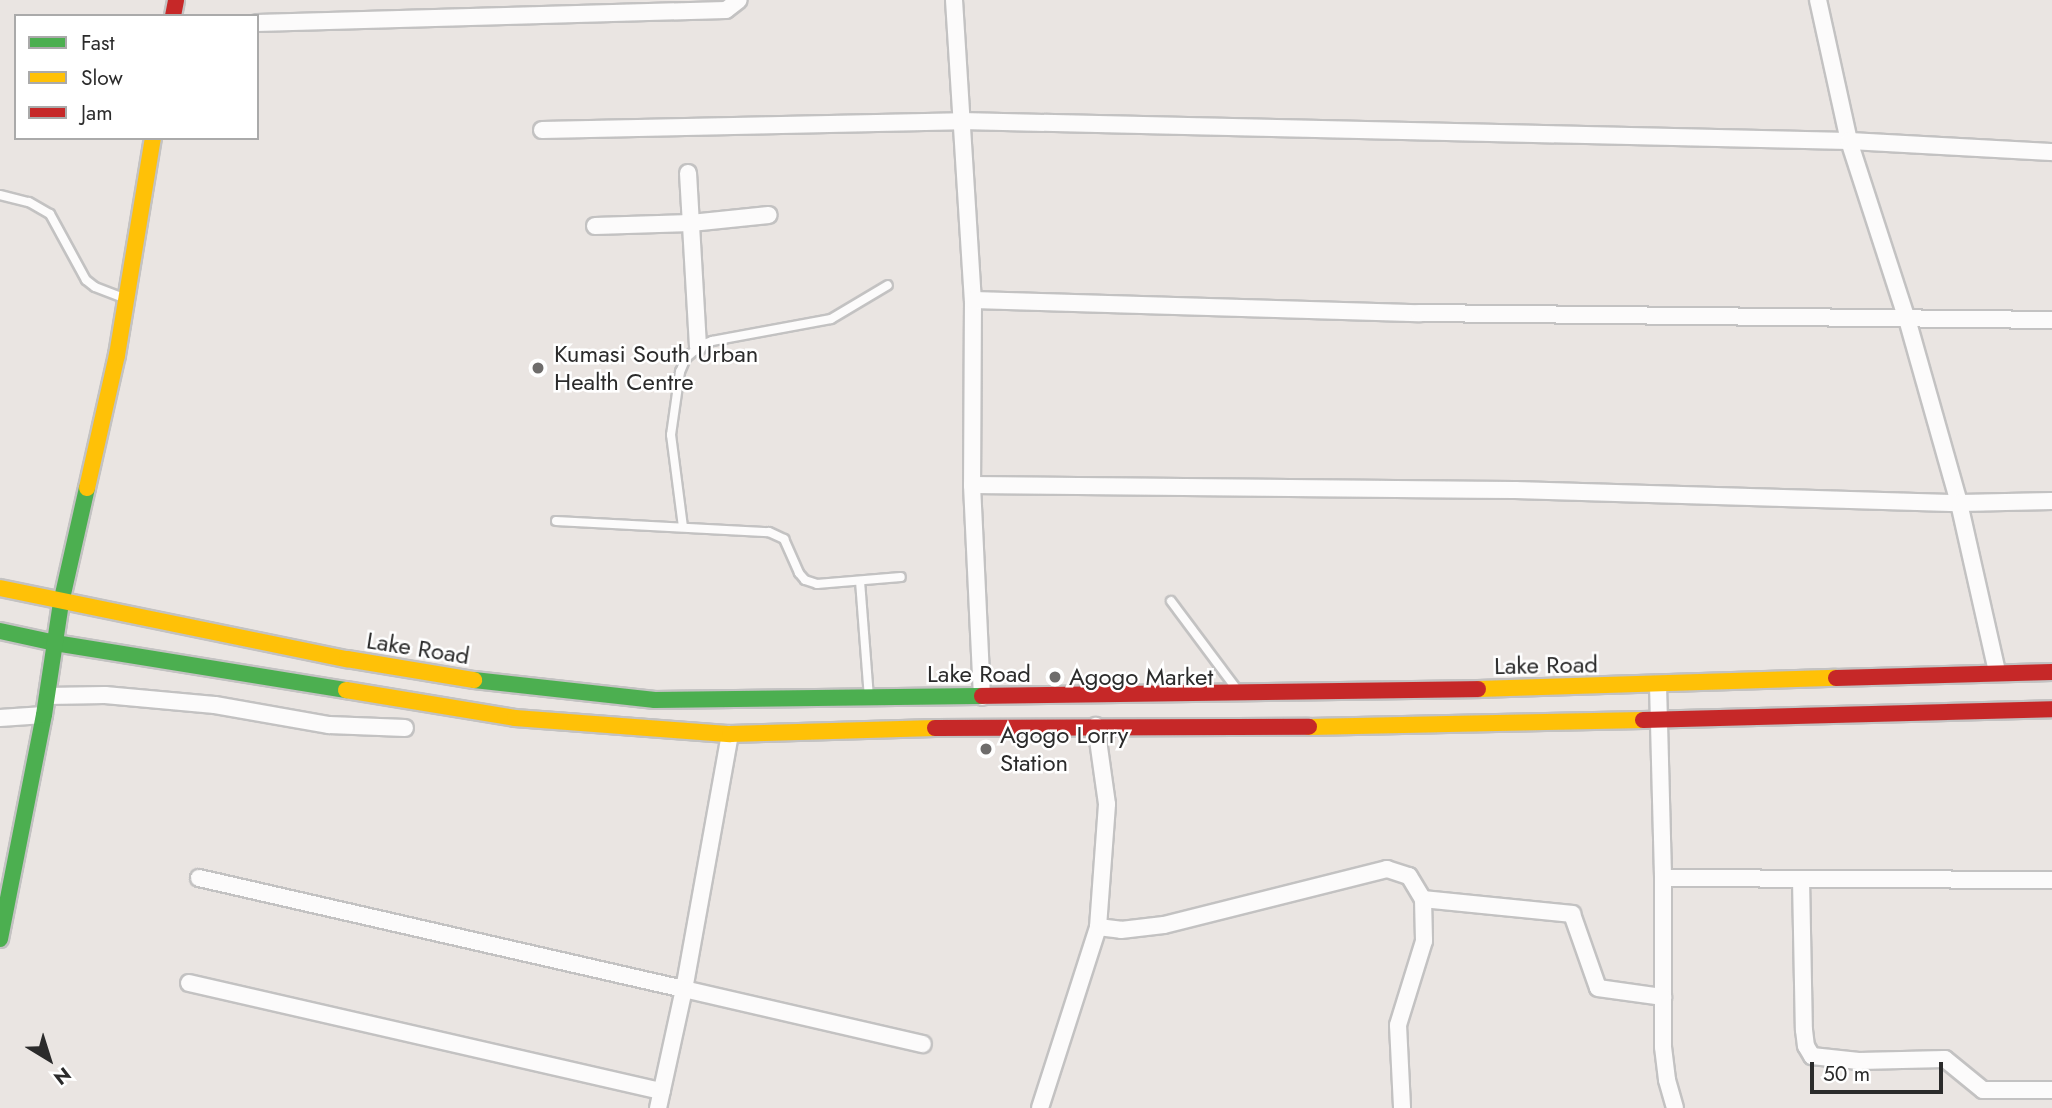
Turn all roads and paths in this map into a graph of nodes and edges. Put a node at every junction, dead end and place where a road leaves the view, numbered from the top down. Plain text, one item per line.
1 (740, 0) edge
2 (954, 0) edge
3 (1818, 0) edge
4 (259, 23) edge
5 (961, 121) junction
6 (542, 130) dead end
7 (153, 140) edge
8 (1849, 141) junction
9 (2052, 152) edge
10 (688, 173) dead end
11 (0, 195) edge
12 (769, 215) dead end
13 (691, 223) junction
14 (595, 226) dead end
15 (888, 285) dead end
16 (126, 299) junction
17 (972, 300) junction
18 (1907, 319) junction
19 (2052, 320) edge
20 (698, 347) junction
21 (972, 485) junction
22 (2052, 501) edge
23 (1959, 503) junction
24 (556, 521) dead end
25 (683, 527) junction
26 (901, 577) dead end
27 (860, 581) junction
28 (0, 588) edge
29 (1171, 601) dead end
30 (61, 603) junction
31 (0, 631) edge
32 (55, 643) junction
33 (1997, 671) junction
34 (2052, 672) edge
35 (1658, 685) junction
36 (1240, 693) junction
37 (47, 696) junction
38 (869, 696) junction
39 (982, 697) junction
40 (2052, 709) edge
41 (44, 715) junction
42 (0, 718) edge
43 (1659, 720) junction
44 (1096, 726) junction
45 (405, 728) dead end
46 (730, 734) junction
47 (199, 878) dead end
48 (1663, 878) junction
49 (1801, 879) junction
50 (2052, 880) edge
51 (1423, 899) junction
52 (1098, 927) junction
53 (0, 939) edge
54 (189, 983) dead end
55 (684, 989) junction
56 (1663, 997) junction
57 (923, 1044) dead end
58 (2052, 1090) edge
59 (662, 1091) junction
60 (658, 1108) edge
61 (1040, 1108) edge
62 (1402, 1108) edge
63 (1675, 1108) edge

1 - 4 street
2 - 5 street
3 - 8 street
5 - 6 street
5 - 8 street
5 - 17 street
7 - 16 main road
8 - 9 street
8 - 18 street
10 - 13 street
11 - 16 lane
12 - 13 street
13 - 14 street
13 - 20 street
15 - 20 lane
16 - 30 main road
17 - 18 street
17 - 21 street
18 - 19 street
18 - 23 street
20 - 25 lane
21 - 23 street
21 - 39 street
22 - 23 street
23 - 33 street
24 - 25 lane
25 - 27 lane
26 - 27 lane
27 - 38 lane
28 - 30 main road, Lake Road
29 - 36 lane
30 - 32 main road
30 - 38 main road, Lake Road
31 - 32 main road
32 - 37 main road
32 - 46 main road
33 - 34 main road, Lake Road
33 - 35 main road, Lake Road
35 - 36 main road, Lake Road
35 - 43 street
36 - 39 main road, Lake Road
37 - 41 main road
37 - 45 street
38 - 39 main road, Lake Road
40 - 43 main road
41 - 42 street
41 - 53 main road
43 - 44 main road
43 - 48 street
44 - 46 main road
44 - 52 street
46 - 55 street
47 - 55 street
48 - 49 street
48 - 56 street
49 - 50 street
49 - 58 street
51 - 52 street
51 - 56 street
51 - 62 street
52 - 61 street
54 - 59 street
55 - 57 street
55 - 59 street
56 - 63 street
59 - 60 street

